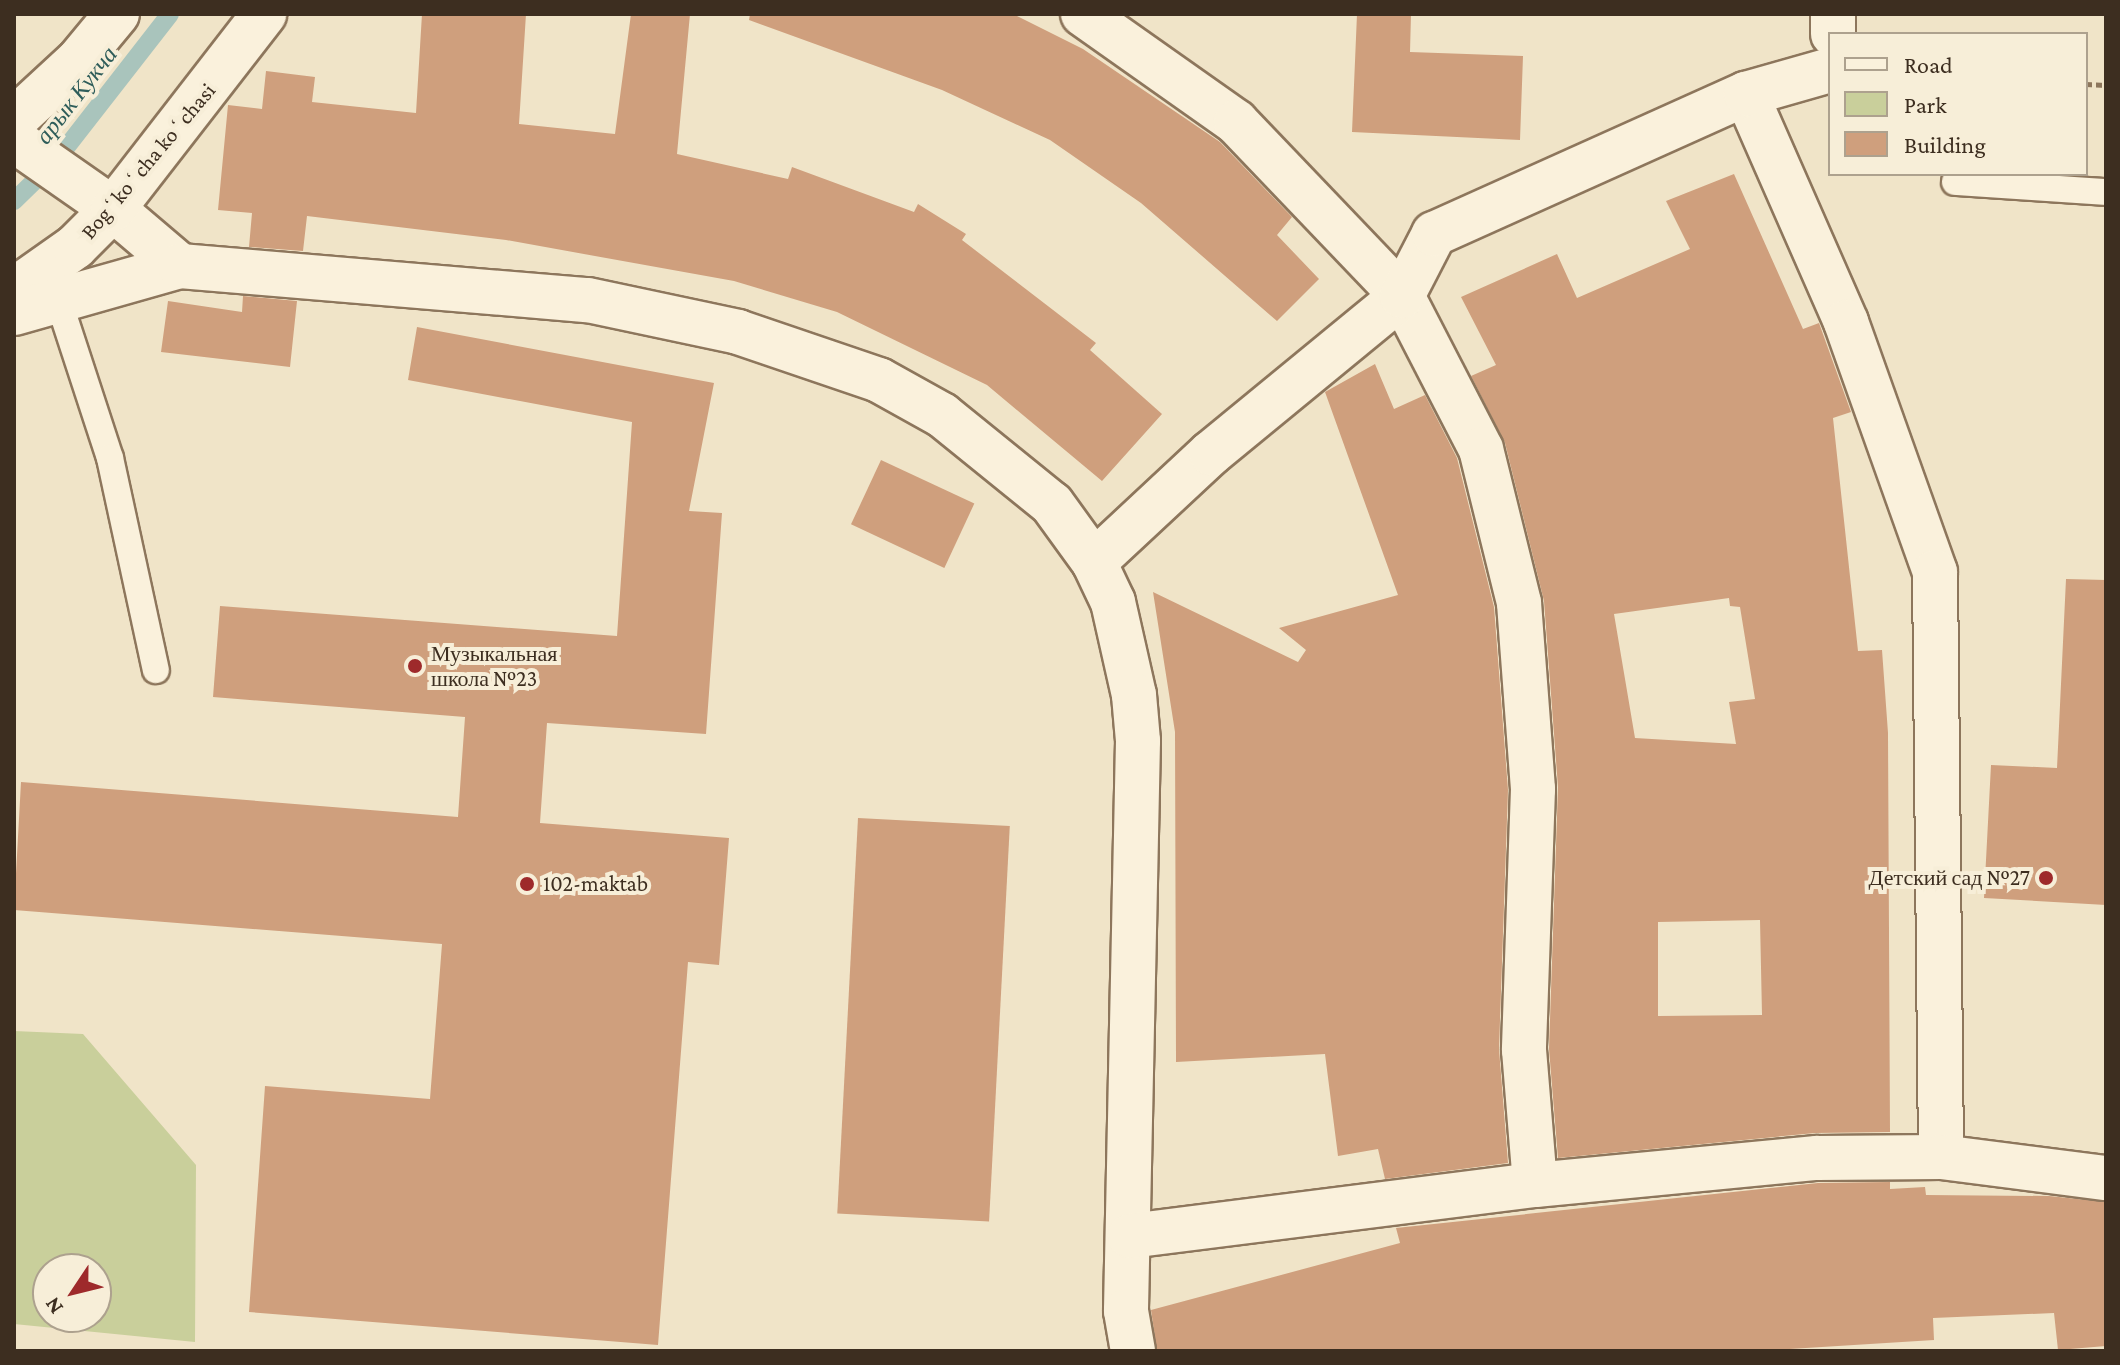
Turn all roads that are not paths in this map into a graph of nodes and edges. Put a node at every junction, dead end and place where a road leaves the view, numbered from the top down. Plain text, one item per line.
1 (117, 14) edge
2 (264, 14) edge
3 (1083, 14) edge
4 (1828, 71) edge
5 (1746, 94) junction
6 (15, 135) edge
7 (1955, 182) dead end
8 (2106, 192) edge
9 (101, 201) junction
10 (180, 266) junction
11 (14, 290) edge
12 (1402, 296) junction
13 (59, 302) junction
14 (14, 313) edge
15 (1094, 562) junction
16 (156, 670) dead end
17 (1941, 1157) junction
18 (2106, 1178) edge
19 (1535, 1185) junction
20 (1130, 1236) junction
21 (1133, 1351) edge

1 - 6 street
2 - 9 street, Bogʻkoʻcha koʻchasi
3 - 12 street
4 - 5 street
5 - 12 street
5 - 17 street
6 - 9 street
7 - 8 lane
9 - 10 street
9 - 11 street, Bogʻkoʻcha koʻchasi
10 - 13 street
10 - 15 street
12 - 15 street
12 - 19 street
13 - 14 street
13 - 16 lane
15 - 20 street
17 - 18 street
17 - 19 street
19 - 20 street
20 - 21 street

